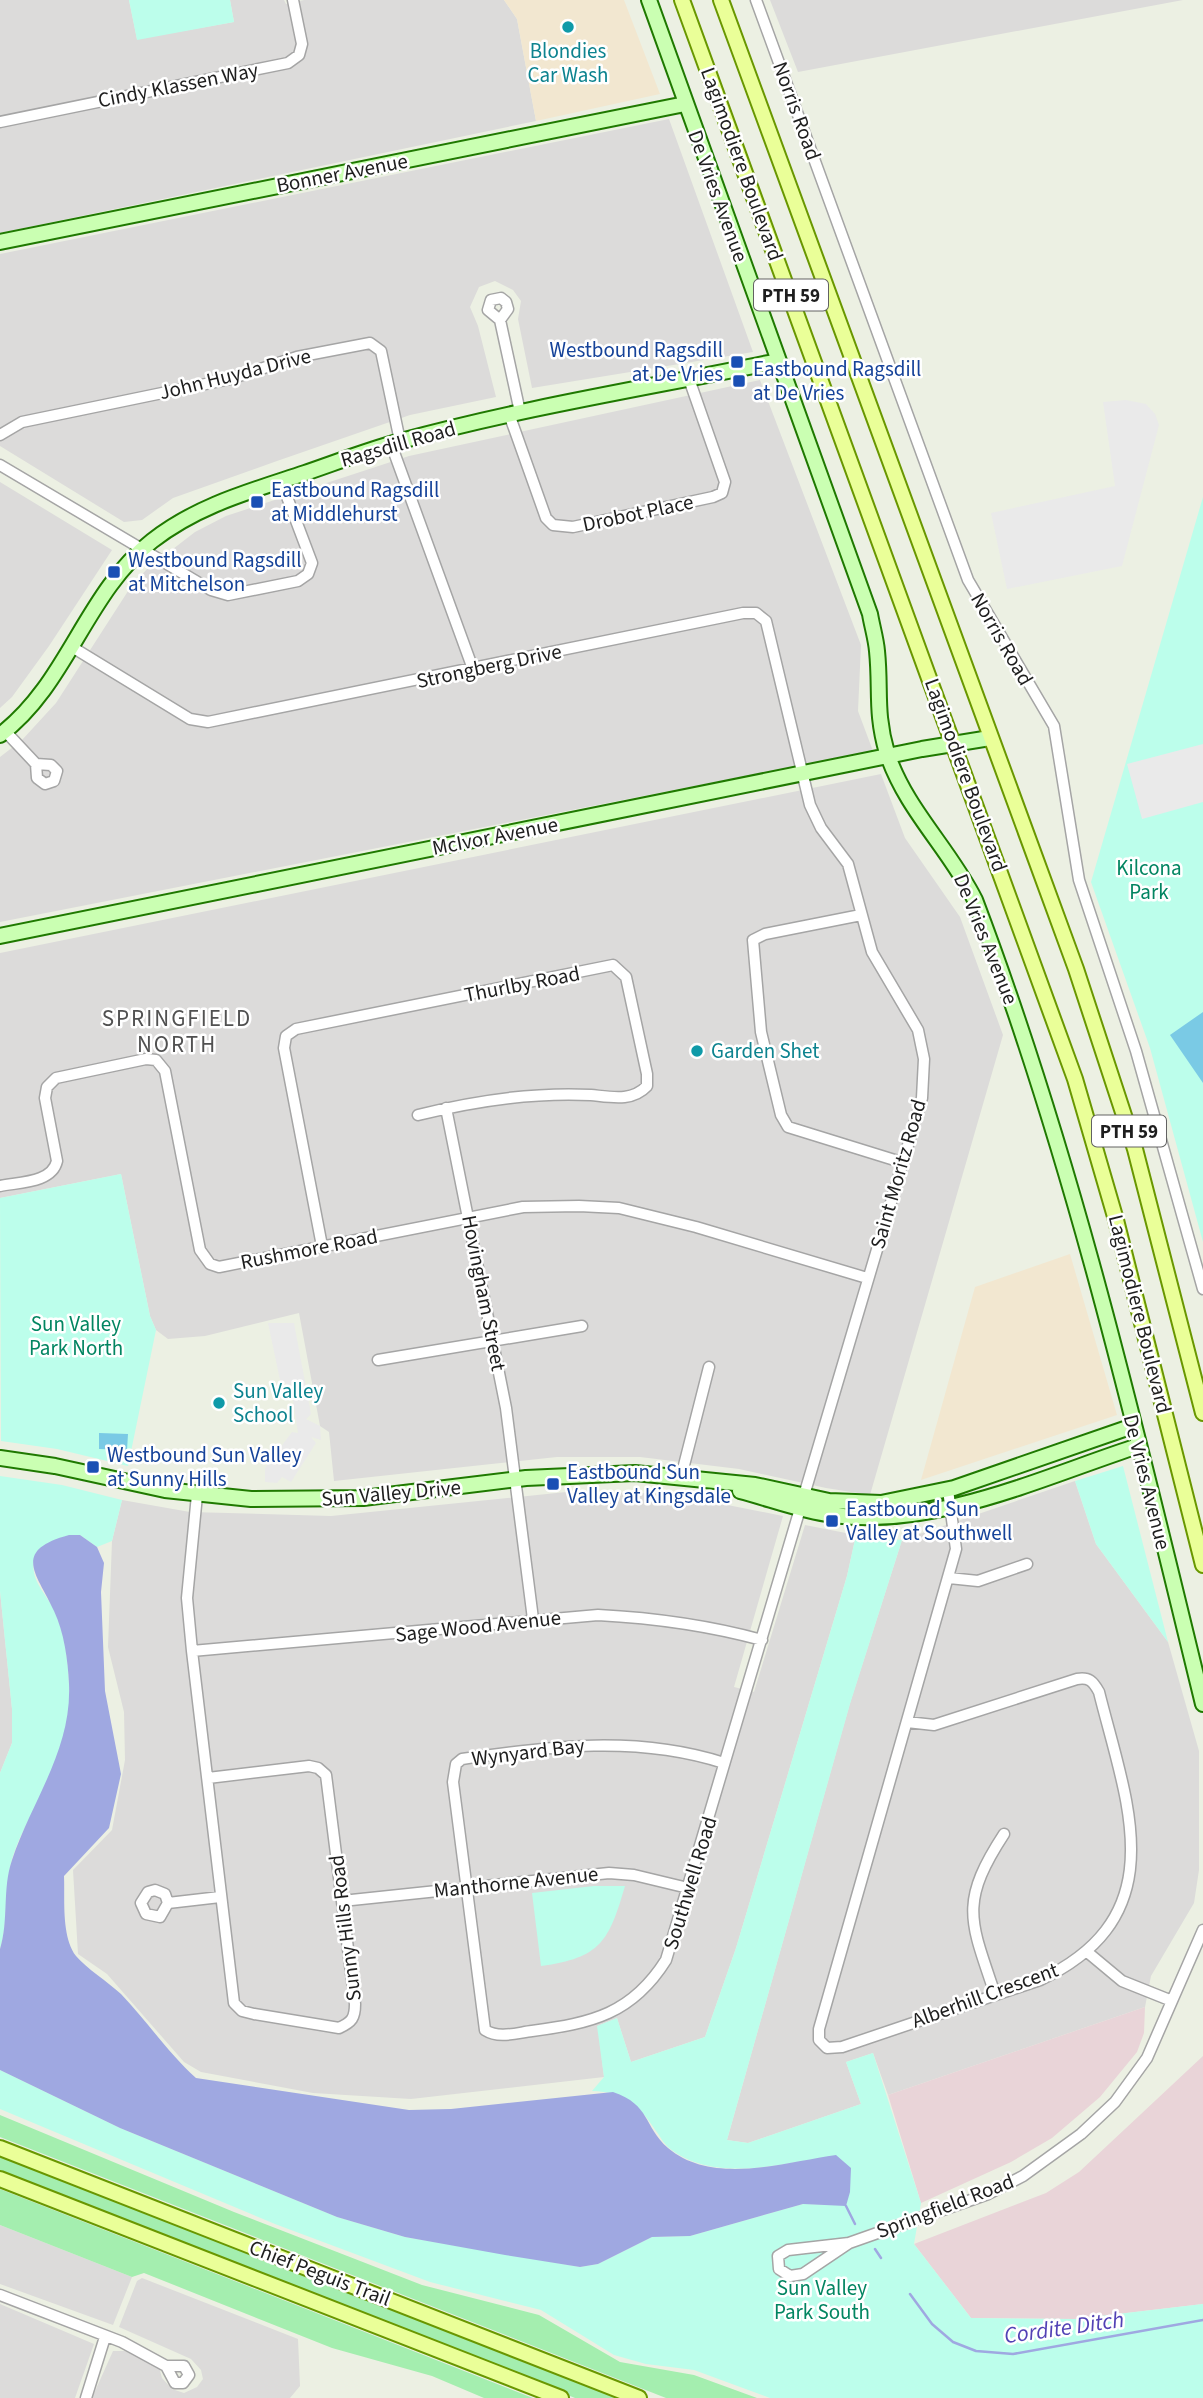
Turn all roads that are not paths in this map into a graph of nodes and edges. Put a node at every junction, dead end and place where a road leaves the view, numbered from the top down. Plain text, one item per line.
1 (293, 0) edge
2 (649, 0) edge
3 (682, 0) edge
4 (721, 0) edge
5 (756, 0) edge
6 (685, 104) junction
7 (0, 122) edge
8 (0, 242) edge
9 (500, 320) dead end
10 (778, 361) junction
11 (689, 379) junction
12 (515, 413) junction
13 (0, 435) edge
14 (395, 442) junction
15 (0, 465) edge
16 (281, 481) junction
17 (142, 549) junction
18 (72, 648) junction
19 (473, 669) junction
20 (2, 733) edge
21 (990, 738) junction
22 (954, 742) junction
23 (888, 755) junction
24 (36, 764) dead end
25 (803, 774) junction
26 (861, 915) junction
27 (0, 936) edge
28 (446, 1108) junction
29 (418, 1115) dead end
30 (901, 1162) junction
31 (0, 1186) edge
32 (469, 1217) junction
33 (322, 1246) junction
34 (867, 1278) junction
35 (1203, 1289) edge
36 (582, 1326) dead end
37 (493, 1341) junction
38 (378, 1360) dead end
39 (709, 1367) dead end
40 (1203, 1413) edge
41 (1133, 1426) junction
42 (1138, 1446) junction
43 (0, 1458) edge
44 (681, 1476) junction
45 (515, 1480) junction
46 (948, 1490) junction
47 (197, 1495) junction
48 (800, 1502) junction
49 (952, 1507) junction
50 (1027, 1564) dead end
51 (1203, 1565) edge
52 (949, 1578) junction
53 (533, 1619) junction
54 (762, 1640) junction
55 (191, 1651) junction
56 (1203, 1704) edge
57 (907, 1721) junction
58 (724, 1763) junction
59 (208, 1778) junction
60 (1004, 1834) dead end
61 (466, 1887) junction
62 (688, 1888) junction
63 (220, 1897) junction
64 (342, 1901) junction
65 (168, 1903) dead end
66 (1203, 1930) edge
67 (1086, 1951) junction
68 (995, 1994) junction
69 (1172, 2001) junction
70 (0, 2148) edge
71 (0, 2179) edge
72 (849, 2243) junction
73 (0, 2295) edge
74 (106, 2337) junction
75 (166, 2366) dead end
76 (86, 2398) edge
77 (561, 2398) edge
78 (639, 2398) edge

1 - 7 street, Cindy Klassen Way
2 - 6 street, De Vries Avenue
3 - 22 main road, Lagimodiere Boulevard / PTH 59
4 - 21 main road, Lagimodiere Boulevard / PTH 59
5 - 35 street, Norris Road
6 - 8 street, Bonner Avenue
6 - 10 street, De Vries Avenue
9 - 12 street
10 - 11 street, Ragsdill Road
10 - 23 street, De Vries Avenue
11 - 12 street, Ragsdill Road
11 - 12 street, Drobot Place
12 - 14 street, Ragsdill Road
13 - 14 street, John Huyda Drive
14 - 16 street, Ragsdill Road
14 - 19 street, John Huyda Drive
15 - 17 street
16 - 17 street, Ragsdill Road
16 - 17 street
17 - 18 street, Ragsdill Road
18 - 19 street, Strongberg Drive
18 - 20 street, Ragsdill Road
19 - 25 street, Strongberg Drive
20 - 24 street
21 - 22 street, McIvor Avenue
21 - 40 main road, Lagimodiere Boulevard / PTH 59
22 - 23 street, McIvor Avenue
22 - 51 main road, Lagimodiere Boulevard / PTH 59
23 - 25 street, McIvor Avenue
23 - 41 street, De Vries Avenue
25 - 26 street, Saint Moritz Road
25 - 27 street, McIvor Avenue
26 - 30 street, Saint Moritz Road
26 - 30 street
28 - 29 street, Thurlby Road
28 - 32 street, Hovingham Street
28 - 33 street, Thurlby Road
30 - 34 street, Saint Moritz Road
31 - 33 street, Rushmore Road
32 - 33 street, Rushmore Road
32 - 34 street, Rushmore Road
32 - 37 street, Hovingham Street
34 - 48 street, Saint Moritz Road
36 - 37 street
37 - 38 street
37 - 45 street, Hovingham Street
39 - 44 street
41 - 42 street, De Vries Avenue
41 - 46 street, Sun Valley Drive
42 - 49 street, Sun Valley Drive
42 - 56 street, De Vries Avenue
43 - 47 street, Sun Valley Drive
44 - 45 street, Sun Valley Drive
44 - 48 street, Sun Valley Drive
45 - 47 street, Sun Valley Drive
45 - 53 street, Hovingham Street
46 - 48 street, Sun Valley Drive
46 - 49 street, Alberhill Crescent
47 - 55 street, Sunny Hills Road
48 - 49 street, Sun Valley Drive
48 - 54 street, Southwell Road
49 - 52 street, Alberhill Crescent
50 - 52 street
52 - 57 street, Alberhill Crescent
53 - 54 street, Sage Wood Avenue
53 - 55 street, Sage Wood Avenue
54 - 58 street, Southwell Road
55 - 59 street, Sunny Hills Road
57 - 67 street, Alberhill Crescent
57 - 68 street, Alberhill Crescent
58 - 61 street, Wynyard Bay
58 - 62 street, Southwell Road
59 - 63 street, Sunny Hills Road
59 - 64 street, Sunny Hills Road
60 - 68 street
61 - 62 street, Manthorne Avenue
61 - 62 street, Southwell Road
61 - 64 street, Manthorne Avenue
63 - 64 street, Sunny Hills Road
63 - 65 street
66 - 69 street, Springfield Road
67 - 68 street, Alberhill Crescent
67 - 69 street
69 - 72 street, Springfield Road
70 - 78 main road, Chief Peguis Trail
71 - 77 main road, Chief Peguis Trail
72 - 72 street, Springfield Road
73 - 74 street
74 - 75 street
74 - 76 street

